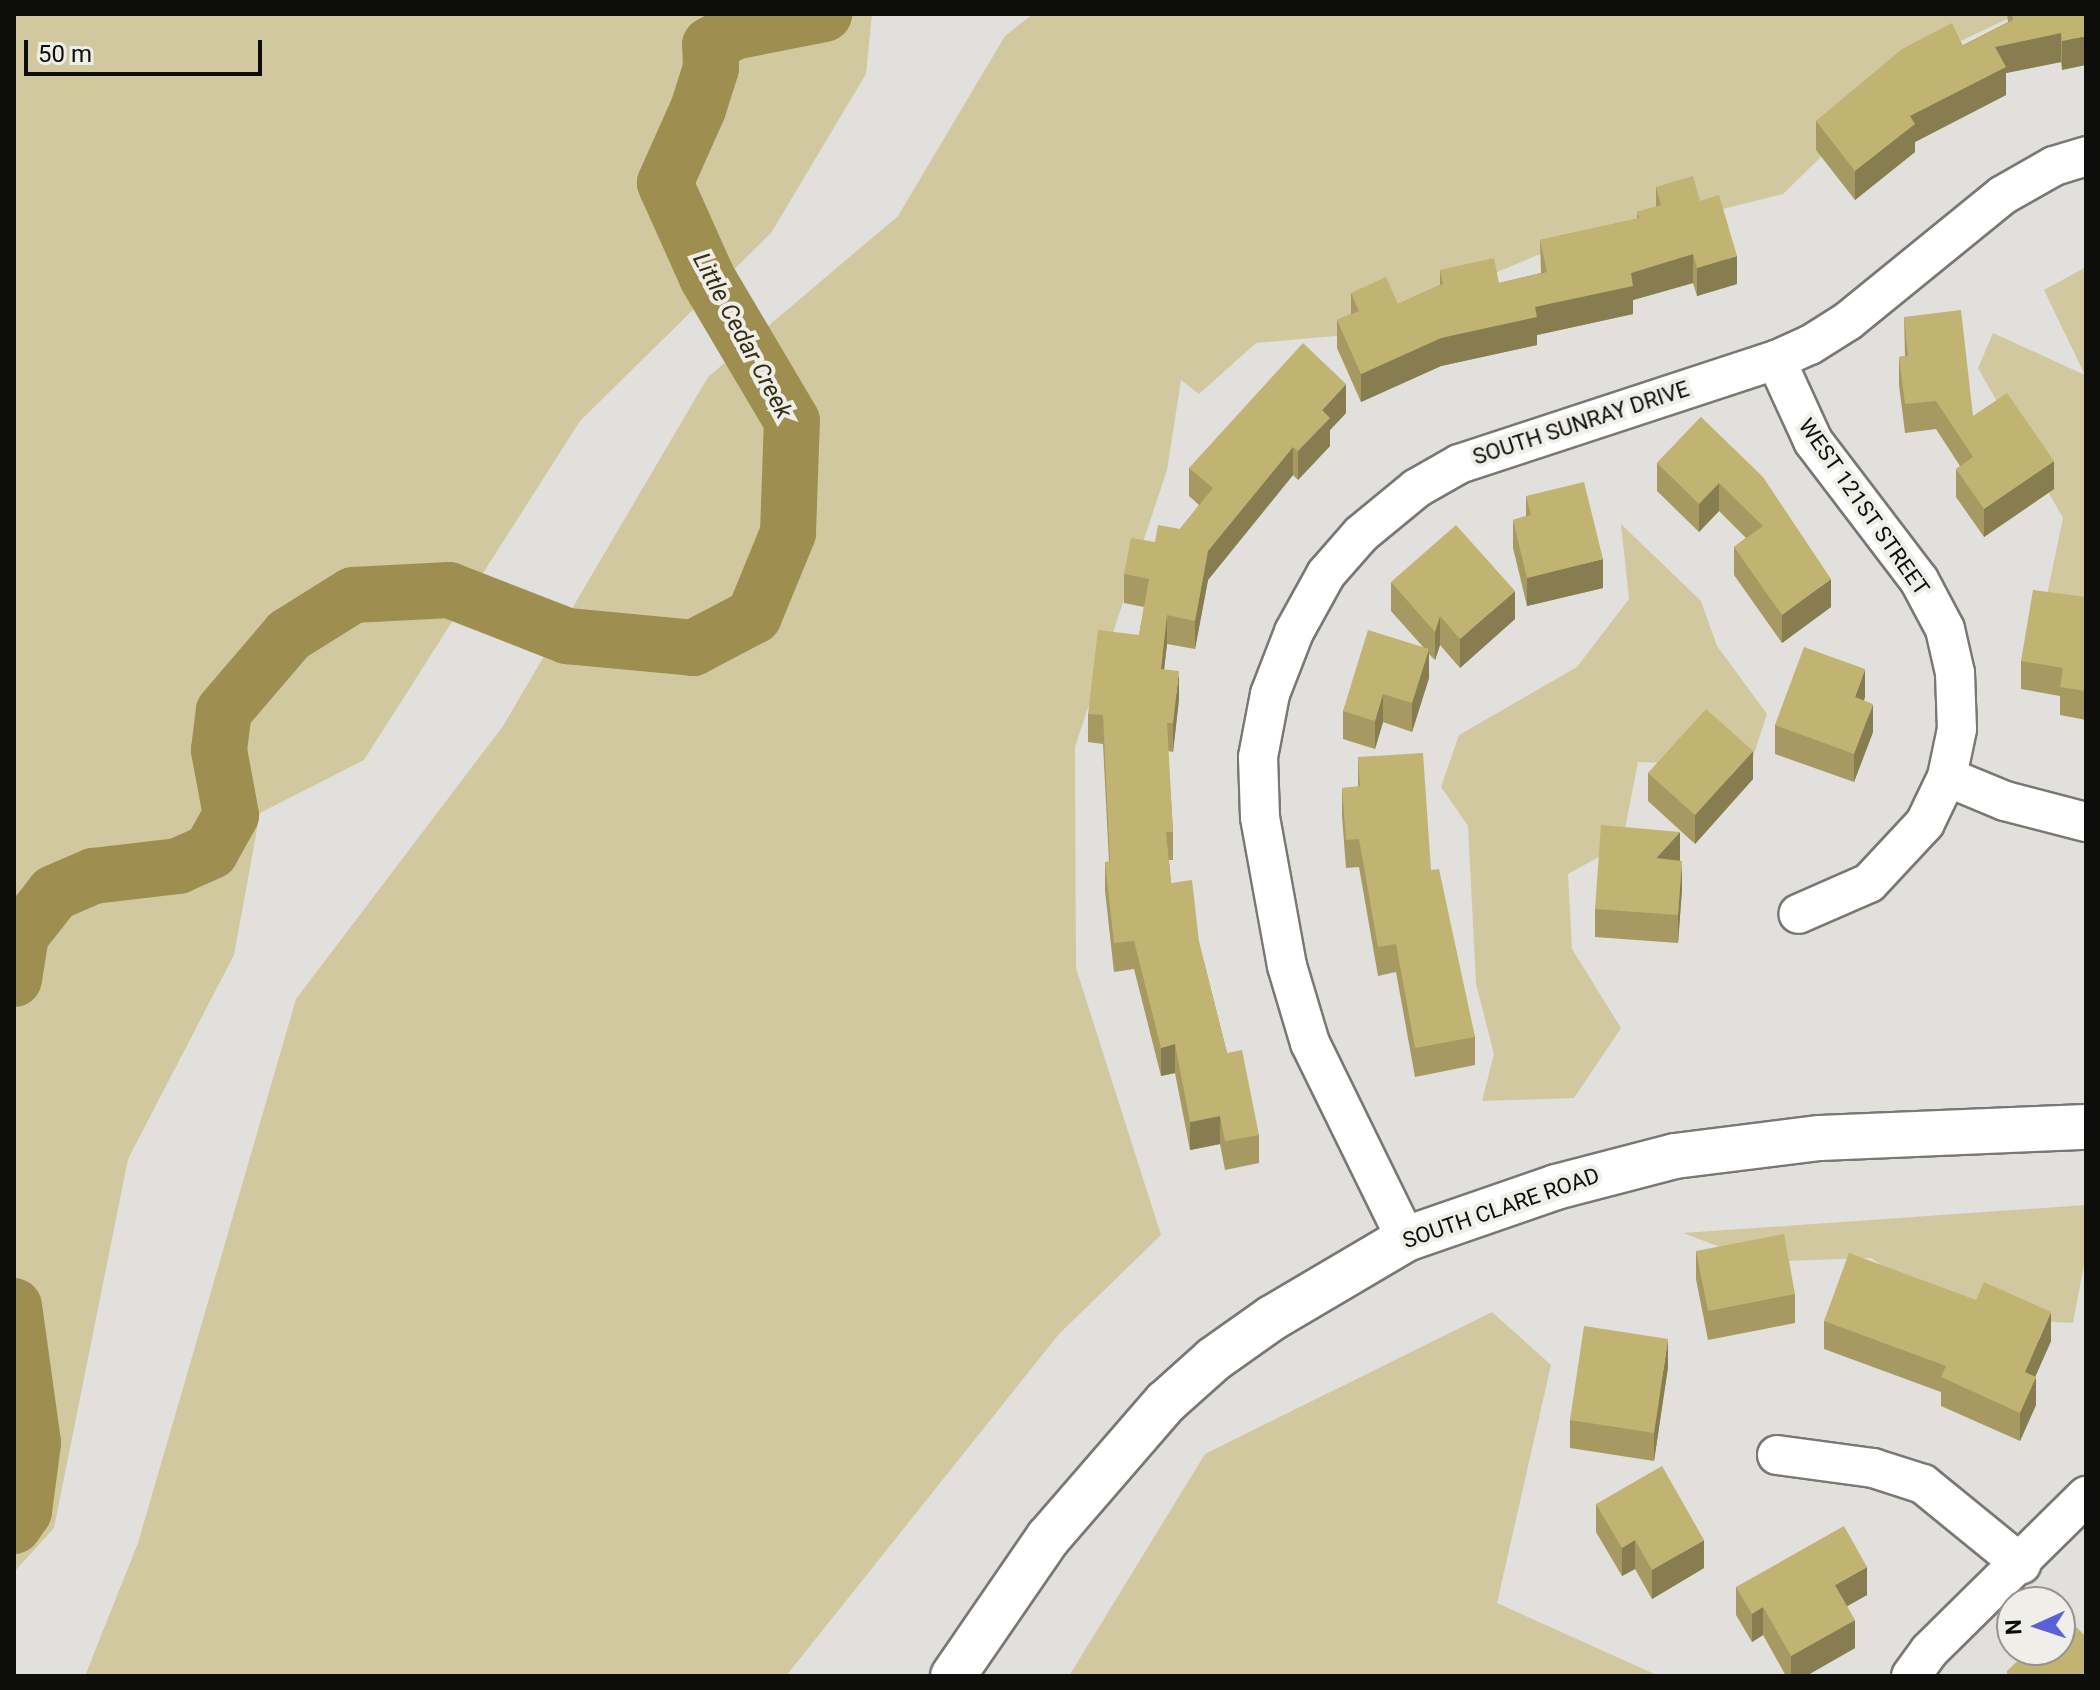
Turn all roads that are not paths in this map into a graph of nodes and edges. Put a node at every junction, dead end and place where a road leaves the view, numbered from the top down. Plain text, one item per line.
1 (2086, 156) edge
2 (1776, 360) junction
3 (1947, 777) junction
4 (2086, 822) edge
5 (1798, 914) dead end
6 (2086, 1127) edge
7 (1406, 1239) junction
8 (1777, 1455) dead end
9 (2086, 1496) edge
10 (2021, 1564) junction
11 (953, 1676) edge
12 (1911, 1676) edge

1 - 2 street, SOUTH SUNRAY DRIVE
2 - 3 street, WEST 121ST STREET
2 - 7 street, SOUTH SUNRAY DRIVE
3 - 4 street
3 - 5 street, WEST 121ST STREET
6 - 7 street, SOUTH CLARE ROAD
7 - 11 street, SOUTH CLARE ROAD
8 - 10 street
9 - 10 street
10 - 12 street

